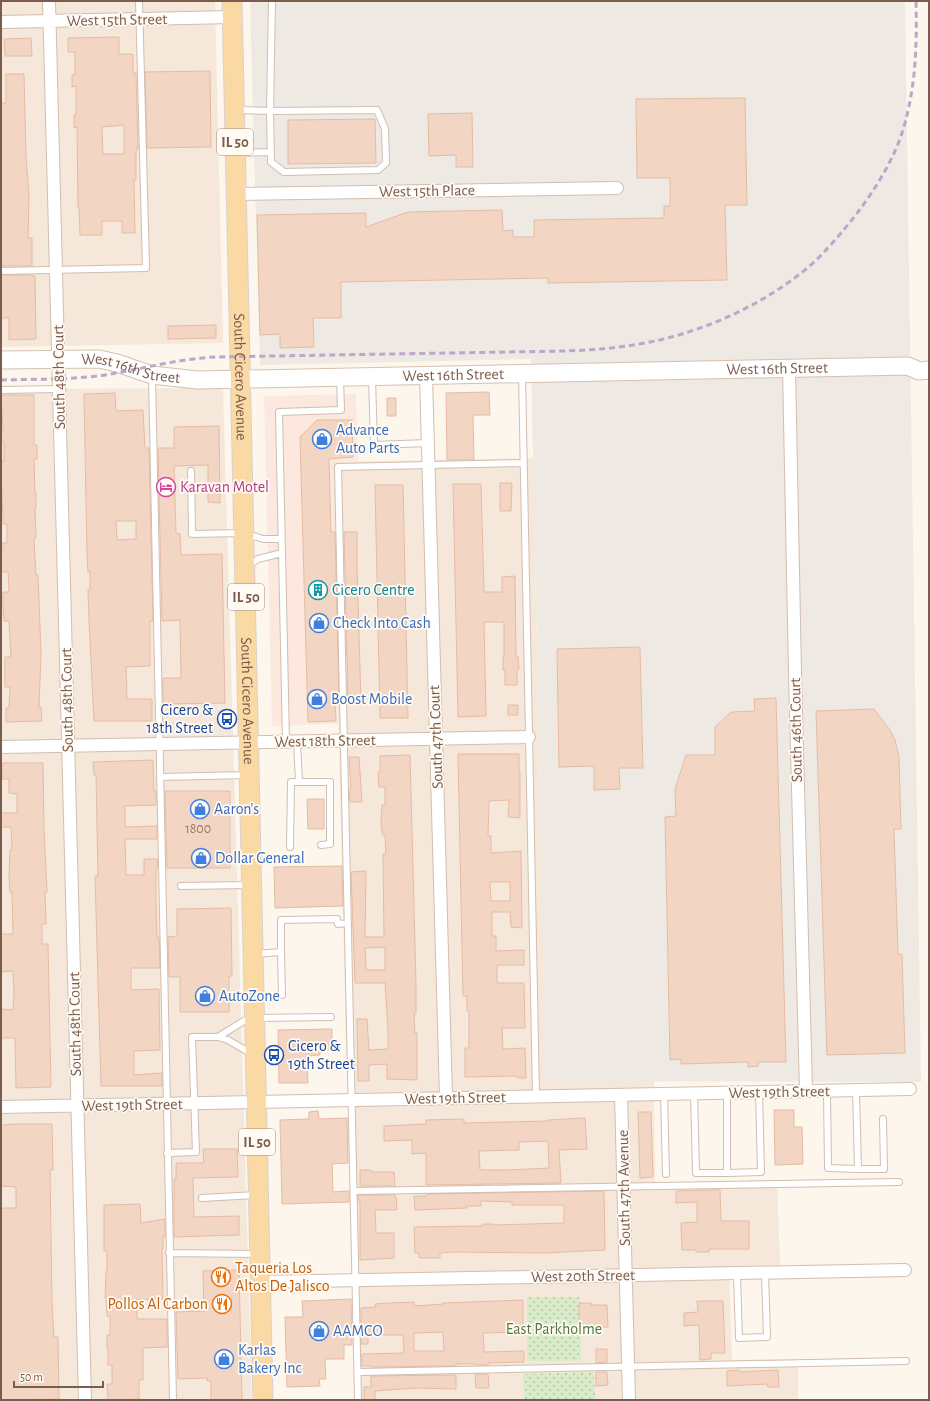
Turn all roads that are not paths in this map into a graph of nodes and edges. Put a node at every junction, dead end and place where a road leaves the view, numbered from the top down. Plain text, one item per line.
1 (49, 1) edge
2 (139, 1) edge
3 (272, 1) edge
4 (232, 9) edge
5 (139, 19) junction
6 (50, 21) junction
7 (1, 22) edge
8 (234, 110) junction
9 (270, 111) junction
10 (236, 152) junction
11 (271, 152) junction
12 (617, 188) dead end
13 (236, 194) junction
14 (56, 270) junction
15 (1, 271) edge
16 (58, 359) junction
17 (1, 360) edge
18 (929, 360) edge
19 (908, 366) junction
20 (789, 368) junction
21 (929, 370) edge
22 (522, 374) junction
23 (152, 375) junction
24 (426, 376) junction
25 (372, 377) junction
26 (340, 378) junction
27 (241, 379) junction
28 (59, 389) junction
29 (1, 390) edge
30 (428, 443) junction
31 (523, 463) junction
32 (429, 465) junction
33 (191, 471) dead end
34 (244, 533) junction
35 (281, 539) junction
36 (282, 553) junction
37 (245, 568) junction
38 (528, 737) junction
39 (436, 739) junction
40 (344, 740) junction
41 (292, 741) junction
42 (249, 742) junction
43 (160, 744) junction
44 (68, 746) junction
45 (1, 747) edge
46 (250, 775) junction
47 (160, 777) junction
48 (299, 782) junction
49 (321, 845) dead end
50 (290, 847) dead end
51 (252, 885) junction
52 (181, 886) dead end
53 (348, 923) junction
54 (281, 952) junction
55 (253, 954) junction
56 (282, 995) dead end
57 (255, 1016) junction
58 (331, 1017) dead end
59 (218, 1037) junction
60 (256, 1056) junction
61 (910, 1089) dead end
62 (856, 1090) junction
63 (806, 1091) junction
64 (827, 1091) junction
65 (759, 1092) junction
66 (694, 1093) junction
67 (727, 1093) junction
68 (664, 1094) junction
69 (622, 1095) junction
70 (536, 1096) junction
71 (446, 1098) junction
72 (352, 1100) junction
73 (256, 1102) junction
74 (166, 1104) junction
75 (194, 1104) junction
76 (77, 1106) junction
77 (1, 1107) edge
78 (883, 1118) dead end
79 (167, 1153) junction
80 (858, 1169) junction
81 (727, 1173) junction
82 (666, 1174) dead end
83 (898, 1182) dead end
84 (624, 1187) junction
85 (354, 1191) junction
86 (259, 1195) junction
87 (202, 1198) dead end
88 (169, 1253) junction
89 (260, 1254) junction
90 (905, 1270) dead end
91 (765, 1273) junction
92 (737, 1274) junction
93 (626, 1276) junction
94 (356, 1280) junction
95 (260, 1282) junction
96 (906, 1361) dead end
97 (628, 1366) junction
98 (358, 1372) junction
99 (85, 1400) edge
100 (172, 1400) edge
101 (263, 1400) edge
102 (358, 1400) edge
103 (629, 1400) edge

1 - 6 street, South 48th Court
2 - 5 lane
3 - 9 lane
4 - 5 street, West 15th Street
4 - 8 main road, South Cicero Avenue / IL 50
5 - 6 street, West 15th Street
5 - 14 lane
6 - 7 street, West 15th Street
6 - 14 street, South 48th Court
8 - 9 lane
8 - 10 main road, South Cicero Avenue / IL 50
9 - 11 lane
9 - 11 lane
10 - 11 lane
10 - 13 main road, South Cicero Avenue / IL 50
12 - 13 street, West 15th Place
13 - 27 main road, South Cicero Avenue / IL 50
14 - 15 lane
14 - 16 street, South 48th Court
16 - 17 street, West 16th Street
16 - 23 street, West 16th Street
16 - 28 street, South 48th Court
18 - 19 street, West 16th Street
19 - 20 street, West 16th Street
19 - 21 street, West 16th Street
20 - 22 street, West 16th Street
20 - 63 street, South 46th Court
22 - 24 street, West 16th Street
22 - 31 lane
23 - 27 street, West 16th Street
23 - 43 lane
24 - 25 street, West 16th Street
24 - 30 street, South 47th Court
25 - 26 street, West 16th Street
25 - 30 lane
26 - 27 street, West 16th Street
26 - 35 lane
27 - 34 main road, South Cicero Avenue / IL 50
28 - 29 lane
28 - 44 street, South 48th Court
30 - 32 street, South 47th Court
31 - 32 lane
31 - 38 lane
32 - 39 street, South 47th Court
32 - 40 lane
33 - 34 lane
34 - 35 lane
34 - 37 main road, South Cicero Avenue / IL 50
35 - 36 lane
36 - 37 lane
36 - 41 lane
37 - 42 main road, South Cicero Avenue / IL 50
38 - 39 street, West 18th Street
38 - 70 lane
39 - 40 street, West 18th Street
39 - 71 street, South 47th Court
40 - 41 street, West 18th Street
40 - 53 lane
41 - 42 street, West 18th Street
41 - 48 lane
42 - 43 street, West 18th Street
42 - 46 main road, South Cicero Avenue / IL 50
43 - 44 street, West 18th Street
43 - 47 lane
44 - 45 street, West 18th Street
44 - 76 street, South 48th Court
46 - 47 lane
46 - 51 main road, South Cicero Avenue / IL 50
47 - 74 lane
48 - 49 lane
48 - 50 lane
51 - 52 lane
51 - 55 main road, South Cicero Avenue / IL 50
53 - 54 lane
53 - 72 lane
54 - 55 lane
54 - 56 lane
55 - 57 main road, South Cicero Avenue / IL 50
57 - 58 lane
57 - 59 lane
57 - 60 main road, South Cicero Avenue / IL 50
59 - 60 lane
59 - 75 lane
60 - 73 main road, South Cicero Avenue / IL 50
61 - 62 street, West 19th Street
62 - 64 street, West 19th Street
62 - 80 lane
63 - 64 street, West 19th Street
63 - 65 street, West 19th Street
64 - 80 lane
65 - 67 street, West 19th Street
65 - 81 lane
66 - 67 street, West 19th Street
66 - 68 street, West 19th Street
66 - 81 lane
67 - 81 lane
68 - 69 street, West 19th Street
68 - 82 lane
69 - 70 street, West 19th Street
69 - 84 street, South 47th Avenue
70 - 71 street, West 19th Street
71 - 72 street, West 19th Street
72 - 73 street, West 19th Street
72 - 85 lane
73 - 75 street, West 19th Street
73 - 86 main road, South Cicero Avenue / IL 50
74 - 75 street, West 19th Street
74 - 76 street, West 19th Street
74 - 79 lane
75 - 79 lane
76 - 77 street, West 19th Street
76 - 99 street, South 48th Court
78 - 80 lane
79 - 88 lane
83 - 84 lane
84 - 85 lane
84 - 93 street, South 47th Avenue
85 - 94 lane
86 - 87 lane
86 - 89 main road, South Cicero Avenue / IL 50
88 - 89 lane
88 - 100 lane
89 - 95 main road, South Cicero Avenue / IL 50
90 - 91 street, West 20th Street
91 - 92 street, West 20th Street
91 - 92 lane
92 - 93 street, West 20th Street
93 - 94 street, West 20th Street
93 - 97 street, South 47th Avenue
94 - 95 street, West 20th Street
94 - 98 lane
95 - 101 main road, South Cicero Avenue / IL 50
96 - 97 lane
97 - 98 lane
97 - 103 street, South 47th Avenue
98 - 102 lane

